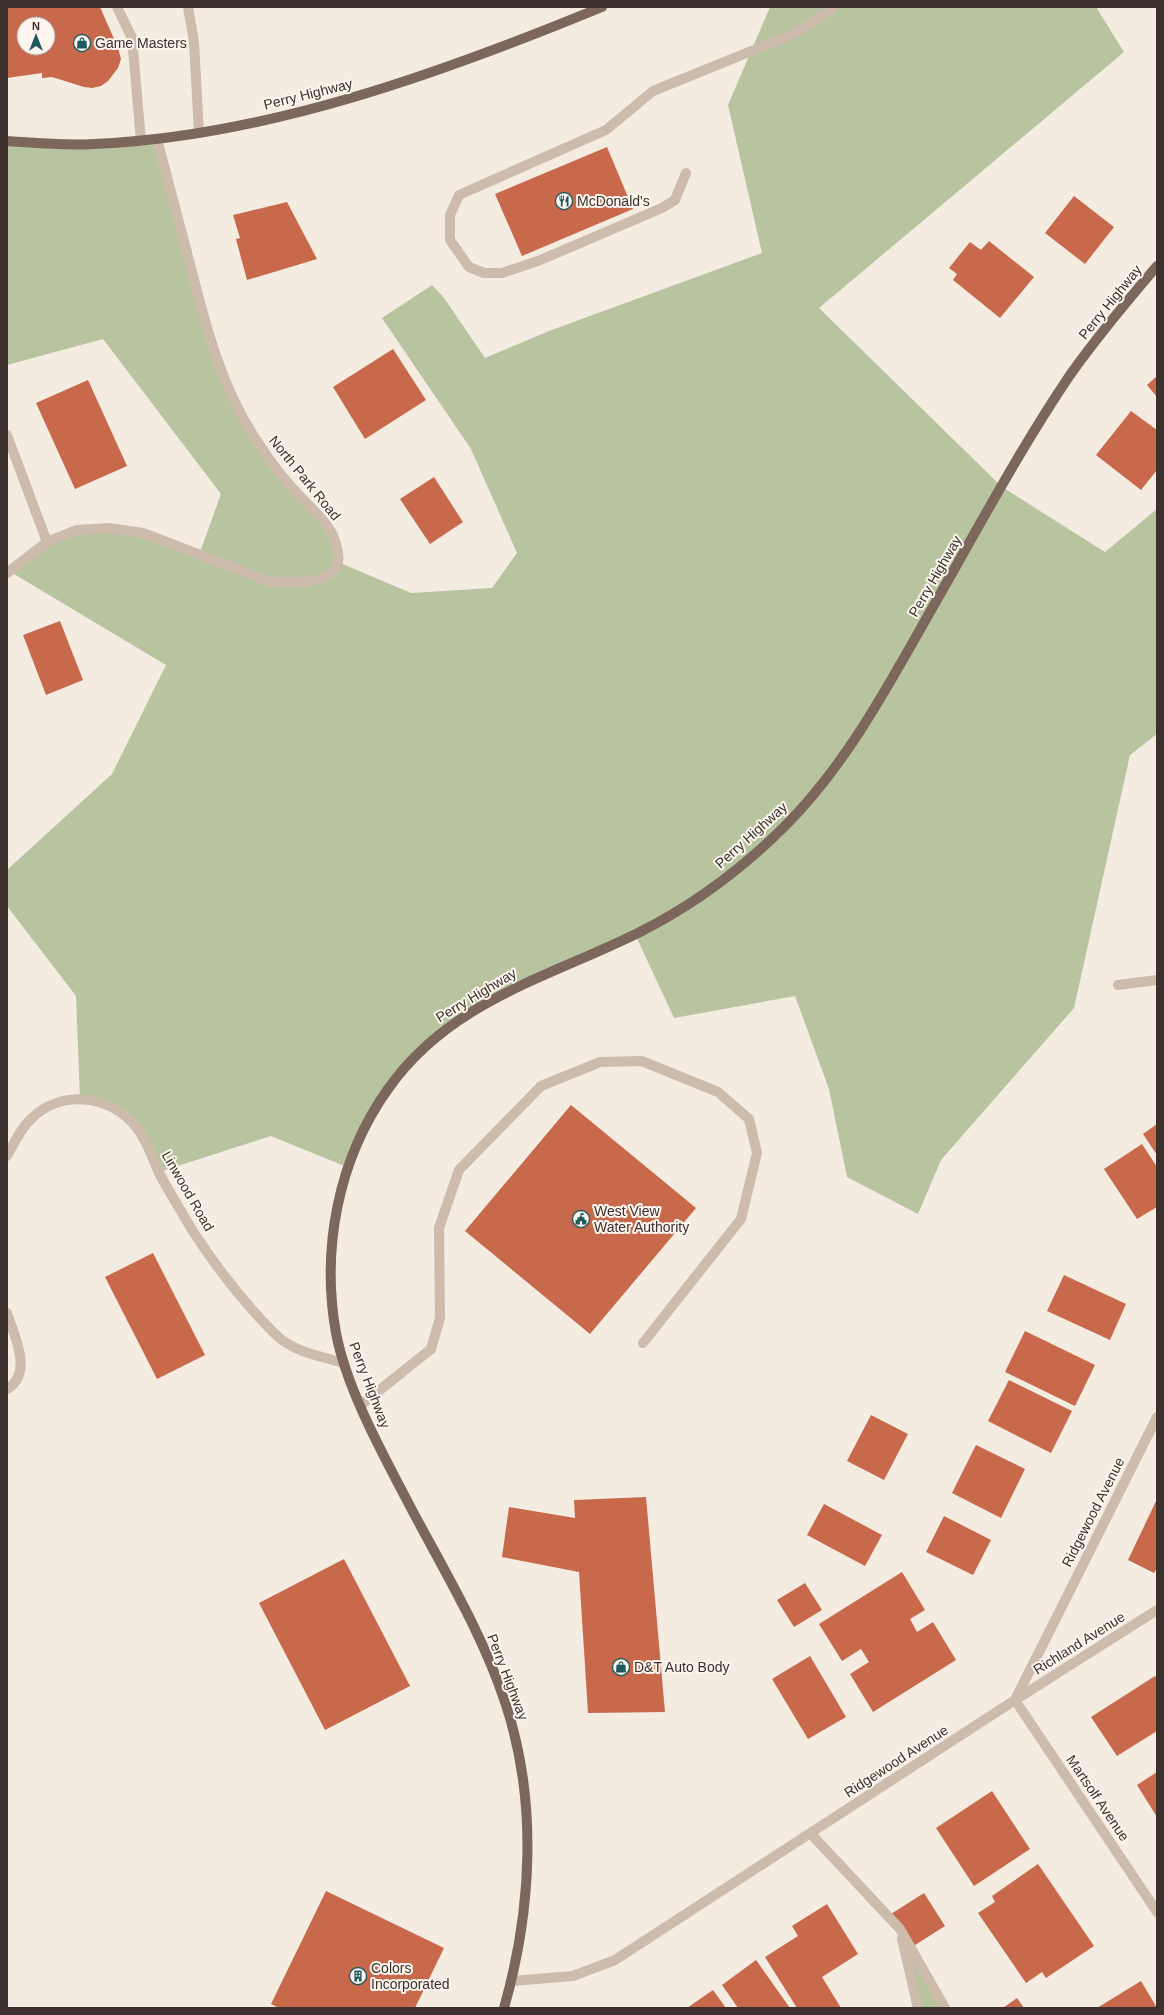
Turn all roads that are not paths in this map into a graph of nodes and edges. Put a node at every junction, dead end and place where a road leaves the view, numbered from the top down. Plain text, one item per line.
1 (116, 7) edge
2 (188, 7) edge
3 (602, 7) edge
4 (833, 7) edge
5 (199, 133) junction
6 (157, 139) junction
7 (7, 141) edge
8 (141, 141) junction
9 (686, 172) dead end
10 (1157, 266) edge
11 (7, 435) edge
12 (47, 542) junction
13 (7, 573) edge
14 (1157, 980) edge
15 (1118, 985) dead end
16 (7, 1156) edge
17 (7, 1313) edge
18 (642, 1343) dead end
19 (344, 1364) junction
20 (10, 1387) edge
21 (361, 1404) junction
22 (1157, 1417) edge
23 (1157, 1610) edge
24 (1015, 1700) junction
25 (811, 1834) junction
26 (1157, 1912) edge
27 (900, 1930) junction
28 (512, 1981) junction
29 (504, 2008) edge
30 (918, 2008) edge
31 (945, 2008) edge

1 - 8 street
2 - 5 street
3 - 5 main road, Perry Highway
4 - 9 street
5 - 6 main road, Perry Highway
6 - 8 main road, Perry Highway
6 - 12 street, North Park Road
7 - 8 main road, Perry Highway
10 - 19 main road, Perry Highway
11 - 12 street
12 - 13 street, North Park Road
14 - 15 street
16 - 19 street, Linwood Road
17 - 20 street
18 - 21 street
19 - 21 main road, Perry Highway
21 - 28 main road, Perry Highway
22 - 24 street, Ridgewood Avenue
23 - 24 street, Richland Avenue
24 - 25 street, Ridgewood Avenue
24 - 26 street, Martsolf Avenue
25 - 27 street
25 - 28 street, Ridgewood Avenue
27 - 30 street
27 - 31 street
28 - 29 main road, Perry Highway

